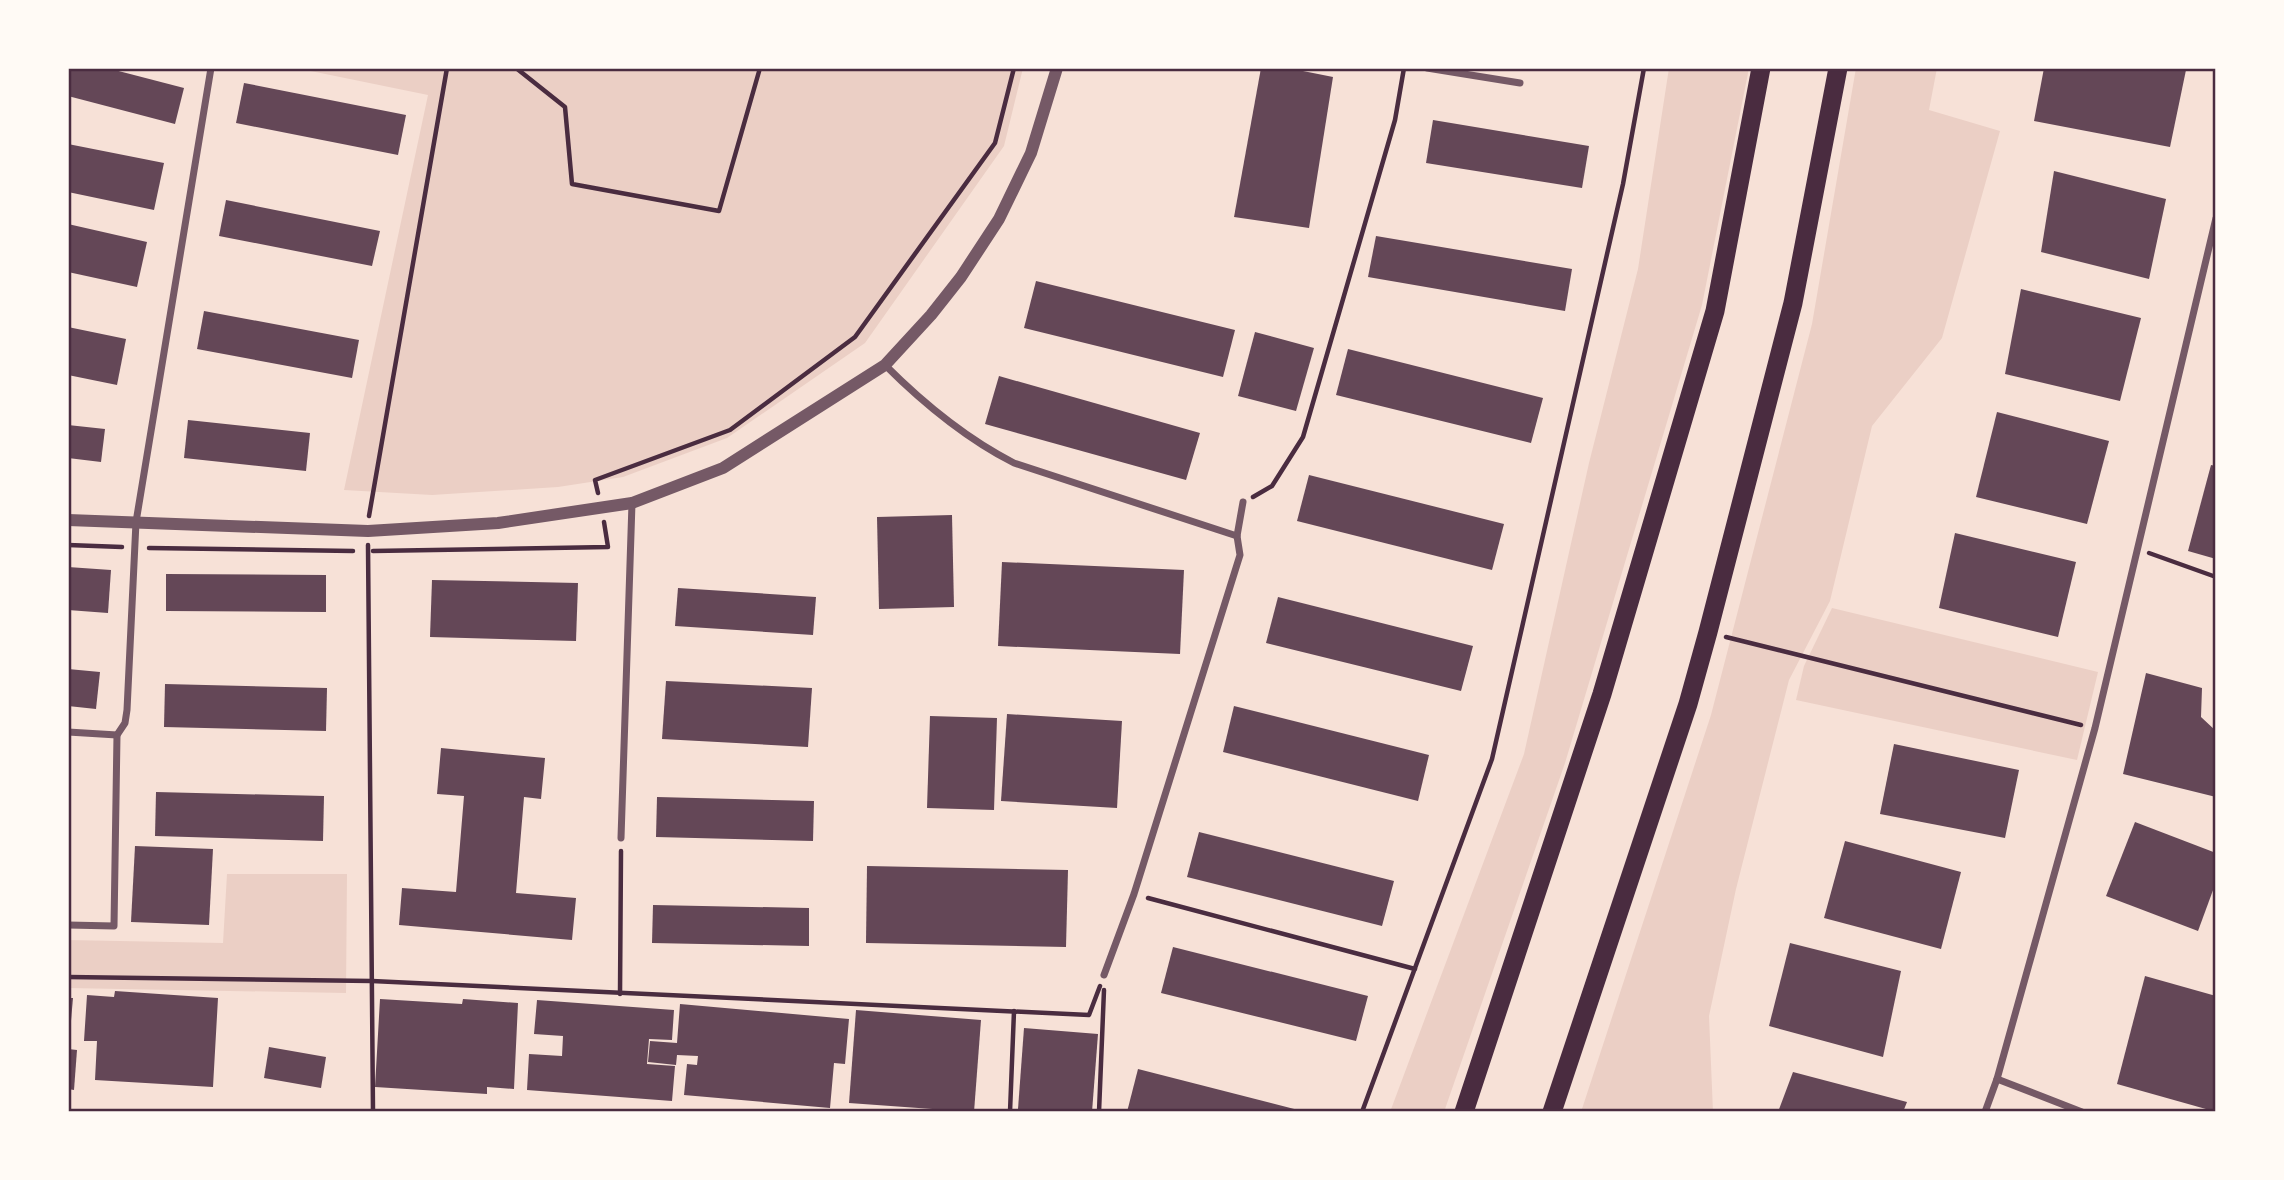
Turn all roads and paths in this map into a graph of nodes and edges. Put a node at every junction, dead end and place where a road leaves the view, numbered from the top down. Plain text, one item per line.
1 (211, 68) edge
2 (447, 68) edge
3 (516, 68) edge
4 (760, 68) edge
5 (1014, 68) edge
6 (1057, 68) edge
7 (1404, 68) edge
8 (1427, 68) edge
9 (1644, 68) edge
10 (1761, 68) edge
11 (1838, 68) edge
12 (1520, 83) dead end
13 (2216, 218) edge
14 (885, 365) junction
15 (1243, 502) joint
16 (632, 503) junction
17 (602, 508) junction
18 (68, 520) edge
19 (136, 522) junction
20 (368, 531) junction
21 (1237, 536) junction
22 (68, 545) edge
23 (134, 547) junction
24 (2138, 549) junction
25 (354, 551) dead end
26 (368, 551) junction
27 (2216, 577) edge
28 (1708, 632) junction
29 (2095, 729) junction
30 (68, 732) edge
31 (117, 734) junction
32 (621, 838) joint
33 (1134, 894) junction
34 (68, 925) edge
35 (1415, 969) junction
36 (1104, 975) junction
37 (68, 977) edge
38 (372, 981) junction
39 (620, 994) junction
40 (1014, 1011) junction
41 (1997, 1079) junction
42 (373, 1112) edge
43 (1010, 1112) edge
44 (1098, 1112) edge
45 (1362, 1112) edge
46 (1464, 1112) edge
47 (1552, 1112) edge
48 (1985, 1112) edge
49 (2082, 1112) edge

1 - 19 street
2 - 20 path
3 - 4 path
5 - 17 path
6 - 14 street
7 - 15 path
8 - 12 street
9 - 35 path
10 - 46 highway
11 - 28 highway
13 - 24 street
14 - 16 street
14 - 21 street
15 - 21 street
16 - 17 street
16 - 32 street
17 - 20 street
17 - 26 path
18 - 19 street
19 - 20 street
19 - 23 street
20 - 26 path
21 - 33 street
22 - 23 path
23 - 25 path
23 - 31 street
24 - 27 path
24 - 29 street
26 - 38 path
28 - 29 path
28 - 47 highway
29 - 41 street
30 - 31 street
31 - 34 street
32 - 39 path
33 - 35 path
33 - 36 street
35 - 45 path
36 - 40 path
36 - 44 path
37 - 38 path
38 - 39 path
38 - 42 path
39 - 40 path
40 - 43 path
41 - 48 street
41 - 49 street

